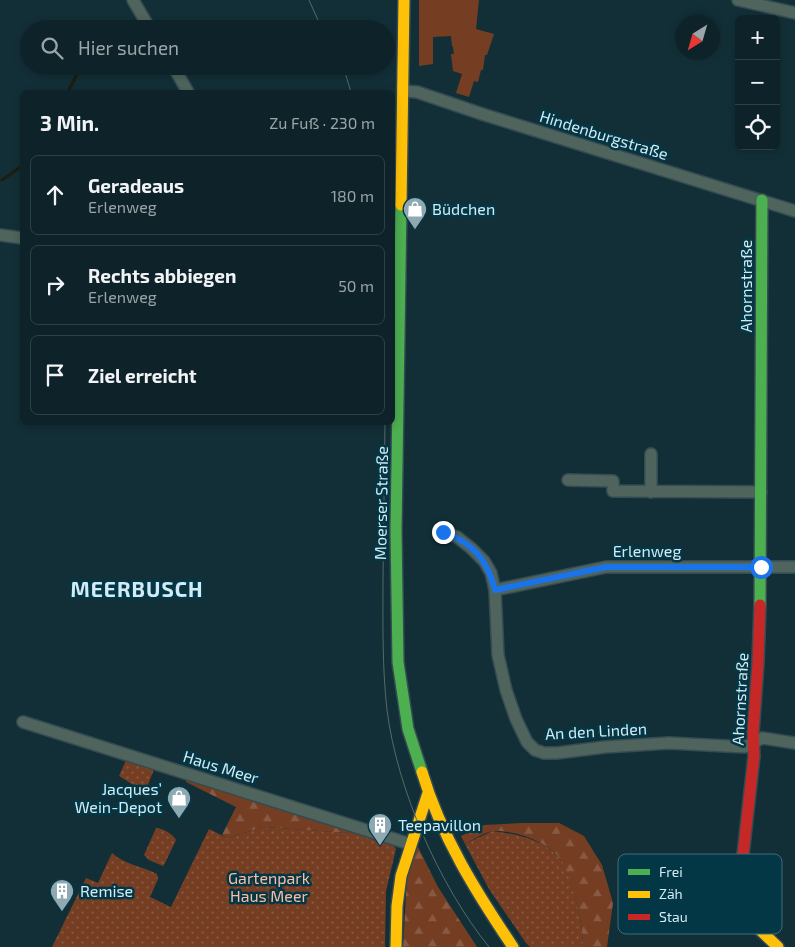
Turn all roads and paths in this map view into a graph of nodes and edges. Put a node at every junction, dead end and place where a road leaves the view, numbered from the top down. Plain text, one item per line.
1 (133, 0) edge
2 (404, 0) edge
3 (738, 0) edge
4 (795, 14) edge
5 (145, 20) edge
6 (178, 75) edge
7 (187, 90) edge
8 (404, 91) junction
9 (762, 200) junction
10 (795, 211) edge
11 (0, 235) edge
12 (20, 238) edge
13 (651, 454) dead end
14 (568, 480) dead end
15 (651, 492) junction
16 (762, 492) junction
17 (443, 532) dead end
18 (761, 567) junction
19 (795, 567) edge
20 (495, 590) junction
21 (23, 722) dead end
22 (753, 742) junction
23 (795, 743) edge
24 (428, 793) junction
25 (436, 831) junction
26 (415, 832) junction
27 (410, 844) junction
28 (744, 854) edge
29 (764, 934) edge
30 (396, 947) edge
31 (513, 947) edge
32 (778, 947) edge

1 - 5 street
2 - 8 main road, Moerser Straße
3 - 4 street
6 - 7 street
8 - 9 street, Hindenburgstraße
8 - 24 main road, Moerser Straße
9 - 10 street, Hindenburgstraße
9 - 16 main road, Ahornstraße
11 - 12 street
13 - 15 street
14 - 15 street
15 - 16 street
16 - 18 main road, Ahornstraße
17 - 20 street
18 - 19 street, Erlenweg
18 - 20 street, Erlenweg
18 - 22 main road, Ahornstraße
20 - 22 street, An den Linden
21 - 27 street, Haus Meer
22 - 23 street, An den Linden
22 - 28 main road, Ahornstraße
24 - 25 main road, Moerser Straße
24 - 26 main road
25 - 26 main road
25 - 31 main road, Moerser Straße
26 - 27 main road
27 - 30 main road
29 - 32 main road

